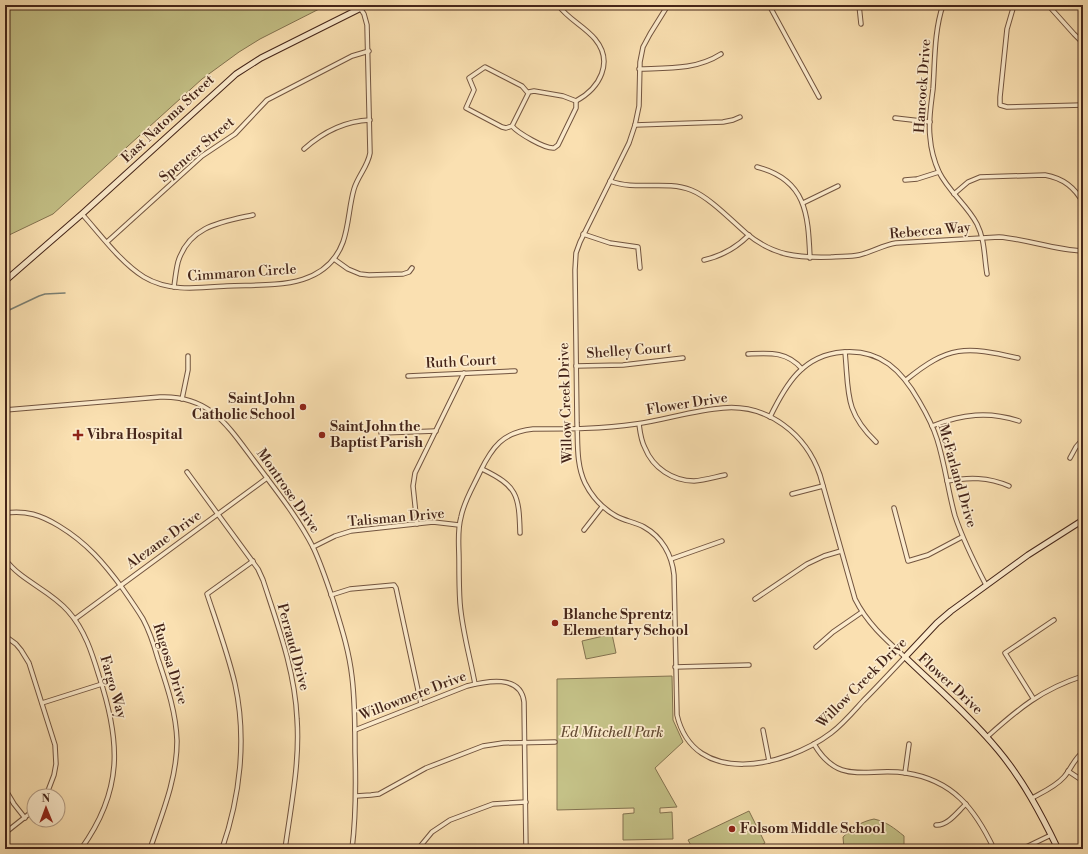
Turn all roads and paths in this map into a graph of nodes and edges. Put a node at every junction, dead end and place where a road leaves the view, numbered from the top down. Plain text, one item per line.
1 (367, 5) edge
2 (558, 5) edge
3 (668, 5) edge
4 (769, 5) edge
5 (859, 5) edge
6 (944, 5) edge
7 (1014, 5) edge
8 (1048, 5) edge
9 (360, 8) junction
10 (861, 24) dead end
11 (1083, 43) edge
12 (369, 51) junction
13 (721, 54) dead end
14 (639, 68) junction
15 (528, 93) junction
16 (819, 97) dead end
17 (576, 101) junction
18 (1083, 105) edge
19 (740, 117) dead end
20 (895, 118) dead end
21 (370, 120) junction
22 (930, 122) junction
23 (635, 125) junction
24 (512, 126) junction
25 (304, 149) dead end
26 (757, 167) dead end
27 (939, 172) junction
28 (905, 180) dead end
29 (610, 181) junction
30 (838, 186) dead end
31 (954, 194) junction
32 (1082, 196) edge
33 (803, 203) junction
34 (1083, 203) edge
35 (82, 214) junction
36 (253, 215) dead end
37 (583, 234) junction
38 (748, 235) junction
39 (982, 238) junction
40 (107, 242) junction
41 (1083, 251) edge
42 (334, 258) junction
43 (810, 258) junction
44 (704, 260) dead end
45 (412, 268) dead end
46 (640, 268) dead end
47 (986, 274) dead end
48 (5, 281) edge
49 (174, 287) junction
50 (845, 352) junction
51 (748, 354) dead end
52 (188, 356) dead end
53 (683, 358) dead end
54 (1018, 358) dead end
55 (576, 366) junction
56 (802, 368) junction
57 (515, 371) dead end
58 (464, 373) junction
59 (408, 376) dead end
60 (906, 380) junction
61 (182, 399) junction
62 (5, 410) edge
63 (770, 416) junction
64 (1019, 421) dead end
65 (639, 424) junction
66 (932, 426) junction
67 (577, 429) junction
68 (436, 431) junction
69 (381, 433) dead end
70 (1083, 439) edge
71 (876, 442) dead end
72 (1070, 458) dead end
73 (482, 469) junction
74 (187, 472) dead end
75 (725, 475) dead end
76 (267, 478) junction
77 (947, 481) junction
78 (823, 486) junction
79 (1009, 486) dead end
80 (792, 494) dead end
81 (602, 507) junction
82 (894, 508) dead end
83 (5, 513) edge
84 (218, 514) junction
85 (1083, 520) edge
86 (417, 524) junction
87 (459, 525) junction
88 (584, 530) dead end
89 (520, 533) dead end
90 (962, 536) junction
91 (722, 541) dead end
92 (313, 547) junction
93 (841, 551) junction
94 (5, 559) edge
95 (671, 559) junction
96 (253, 561) junction
97 (986, 585) junction
98 (120, 586) junction
99 (331, 595) junction
100 (755, 599) dead end
101 (862, 612) junction
102 (75, 619) junction
103 (1054, 620) dead end
104 (5, 636) edge
105 (816, 647) dead end
106 (904, 657) junction
107 (749, 665) dead end
108 (675, 667) junction
109 (1083, 676) edge
110 (102, 684) junction
111 (475, 684) junction
112 (1033, 698) junction
113 (42, 703) junction
114 (421, 704) junction
115 (355, 730) junction
116 (763, 730) dead end
117 (987, 737) junction
118 (525, 742) junction
119 (555, 742) dead end
120 (814, 744) junction
121 (909, 744) dead end
122 (1083, 752) edge
123 (769, 761) junction
124 (1068, 771) junction
125 (906, 773) junction
126 (1083, 781) edge
127 (49, 788) edge
128 (5, 789) edge
129 (356, 796) junction
130 (1032, 798) junction
131 (526, 802) junction
132 (966, 804) junction
133 (25, 818) joint
134 (936, 825) dead end
135 (5, 833) edge
136 (1051, 835) junction
137 (80, 849) edge
138 (150, 849) edge
139 (222, 849) edge
140 (286, 849) edge
141 (352, 849) edge
142 (418, 849) edge
143 (526, 849) edge
144 (994, 849) edge
145 (1022, 849) edge
146 (1058, 849) edge

1 - 9 street, East Natoma Street
2 - 17 street
3 - 14 street, Willow Creek Drive
4 - 16 street
5 - 10 street
6 - 22 street, Hancock Drive
7 - 18 street
8 - 11 street
9 - 12 street, Cimmaron Circle
9 - 35 street, East Natoma Street
12 - 21 street, Cimmaron Circle
12 - 40 street, Spencer Street
13 - 14 street
14 - 23 street, Willow Creek Drive
15 - 17 street
15 - 24 street
15 - 24 street
17 - 24 street
19 - 23 street
20 - 22 street
21 - 25 street
21 - 42 street, Cimmaron Circle
22 - 27 street, Hancock Drive
23 - 29 street, Willow Creek Drive
26 - 33 street
27 - 28 street
27 - 31 street, Hancock Drive
29 - 37 street, Willow Creek Drive
29 - 38 street, Rebecca Way
30 - 33 street
31 - 32 street
31 - 39 street, Hancock Drive
32 - 34 street
33 - 43 street
35 - 40 street, Cimmaron Circle
35 - 48 street, East Natoma Street
36 - 49 street
37 - 46 street
37 - 55 street, Willow Creek Drive
38 - 43 street, Rebecca Way
38 - 44 street
39 - 41 street, Rebecca Way
39 - 43 street, Rebecca Way
39 - 47 street, Hancock Drive
40 - 49 street, Cimmaron Circle
42 - 45 street
42 - 49 street, Cimmaron Circle
50 - 56 street, McFarland Drive
50 - 60 street, McFarland Drive
50 - 71 street
51 - 56 street
52 - 61 street
53 - 55 street, Shelley Court
54 - 60 street
55 - 67 street, Willow Creek Drive
56 - 63 street, McFarland Drive
57 - 58 street, Ruth Court
58 - 59 street, Ruth Court
58 - 68 street
60 - 66 street, McFarland Drive
61 - 62 street, Montrose Drive
61 - 76 street, Montrose Drive
63 - 65 street, Flower Drive
63 - 78 street, Flower Drive
64 - 66 street
65 - 67 street, Flower Drive
65 - 75 street
66 - 77 street, McFarland Drive
67 - 73 street, Flower Drive
67 - 81 street, Willow Creek Drive
68 - 69 street
68 - 86 street
70 - 72 street
73 - 87 street, Flower Drive
73 - 89 street
74 - 84 street, Perraud Drive
76 - 84 street, Alezane Drive
76 - 92 street, Montrose Drive
77 - 79 street
77 - 90 street, McFarland Drive
78 - 80 street
78 - 93 street, Flower Drive
81 - 88 street
81 - 95 street, Willow Creek Drive
82 - 90 street
83 - 98 street, Rugosa Drive
84 - 96 street, Perraud Drive
84 - 98 street, Alezane Drive
85 - 97 street, Willow Creek Drive
86 - 87 street, Talisman Drive
86 - 92 street, Talisman Drive
87 - 111 street, Flower Drive
90 - 97 street, McFarland Drive
91 - 95 street
92 - 99 street, Montrose Drive
93 - 100 street
93 - 101 street, Flower Drive
94 - 102 street, Fargo Way
95 - 108 street, Willow Creek Drive
96 - 139 street
96 - 140 street, Perraud Drive
97 - 106 street, Willow Creek Drive
98 - 102 street, Alezane Drive
98 - 138 street, Rugosa Drive
99 - 114 street
99 - 115 street, Montrose Drive
101 - 105 street
101 - 106 street, Flower Drive
102 - 110 street, Fargo Way
103 - 112 street
104 - 113 street
106 - 117 street, Flower Drive
106 - 120 street, Willow Creek Drive
107 - 108 street
108 - 123 street, Willow Creek Drive
109 - 112 street
110 - 113 street
110 - 137 street, Fargo Way
111 - 114 street, Willowmere Drive
111 - 118 street, Willowmere Drive
112 - 117 street
113 - 127 street
114 - 115 street, Willowmere Drive
115 - 129 street, Montrose Drive
116 - 123 street
117 - 130 street, Flower Drive
118 - 119 street
118 - 129 street
118 - 131 street
120 - 123 street, Willow Creek Drive
120 - 125 street
121 - 125 street
122 - 124 street
124 - 126 street
124 - 130 street
125 - 132 street
128 - 133 street
129 - 141 street, Montrose Drive
130 - 136 street, Flower Drive
131 - 142 street
131 - 143 street
132 - 134 street
132 - 144 street
133 - 135 street
136 - 145 street
136 - 146 street, Flower Drive

